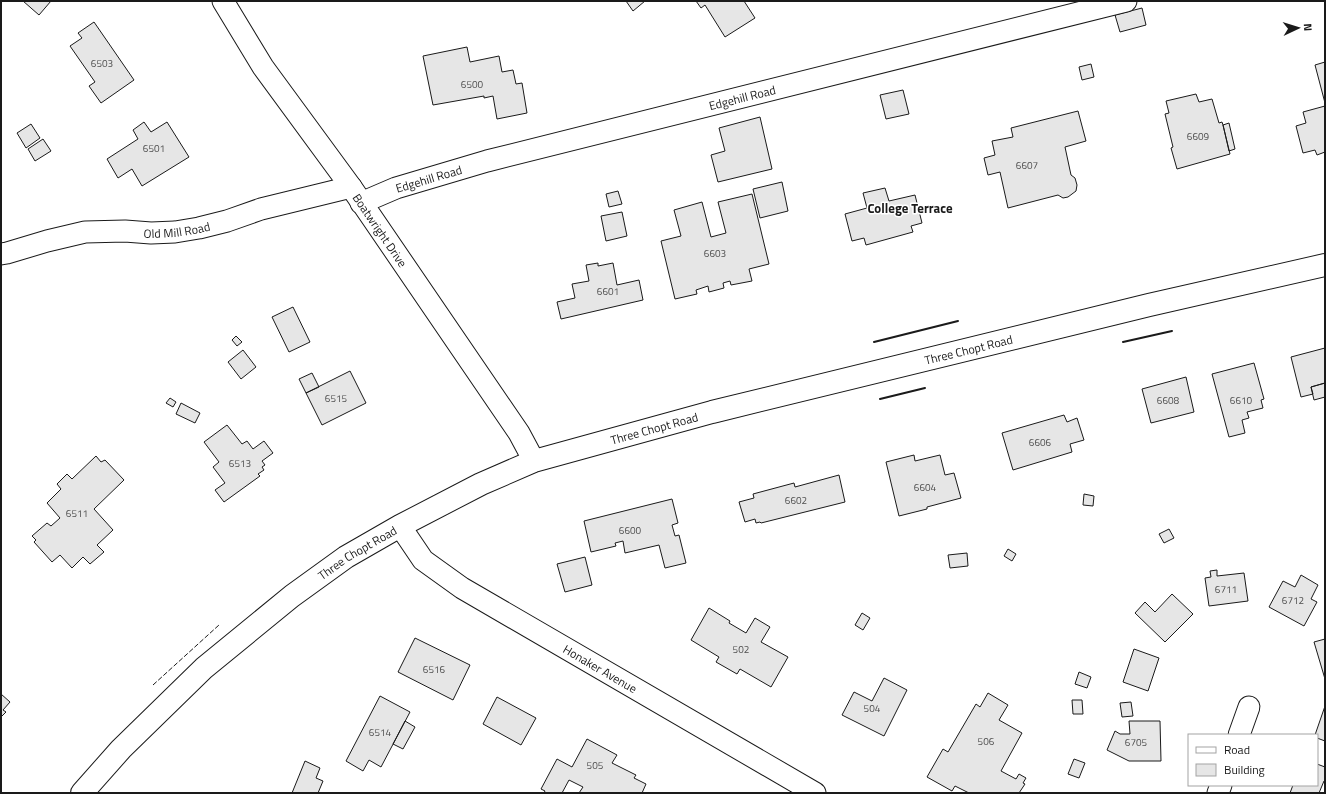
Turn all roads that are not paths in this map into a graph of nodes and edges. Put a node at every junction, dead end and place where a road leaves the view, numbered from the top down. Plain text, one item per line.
1 (223, 1) edge
2 (1126, 1) edge
3 (356, 195) junction
4 (1, 254) edge
5 (1325, 265) edge
6 (534, 461) junction
7 (400, 526) junction
8 (1249, 707) dead end
9 (1239, 734) edge
10 (82, 793) edge
11 (815, 793) edge

1 - 3 street, Boatwright Drive
2 - 3 street, Edgehill Road
3 - 4 street, Old Mill Road
3 - 6 street, Boatwright Drive
5 - 6 main road, Three Chopt Road
6 - 7 main road, Three Chopt Road
7 - 10 main road, Three Chopt Road
7 - 11 street, Honaker Avenue
8 - 9 street

